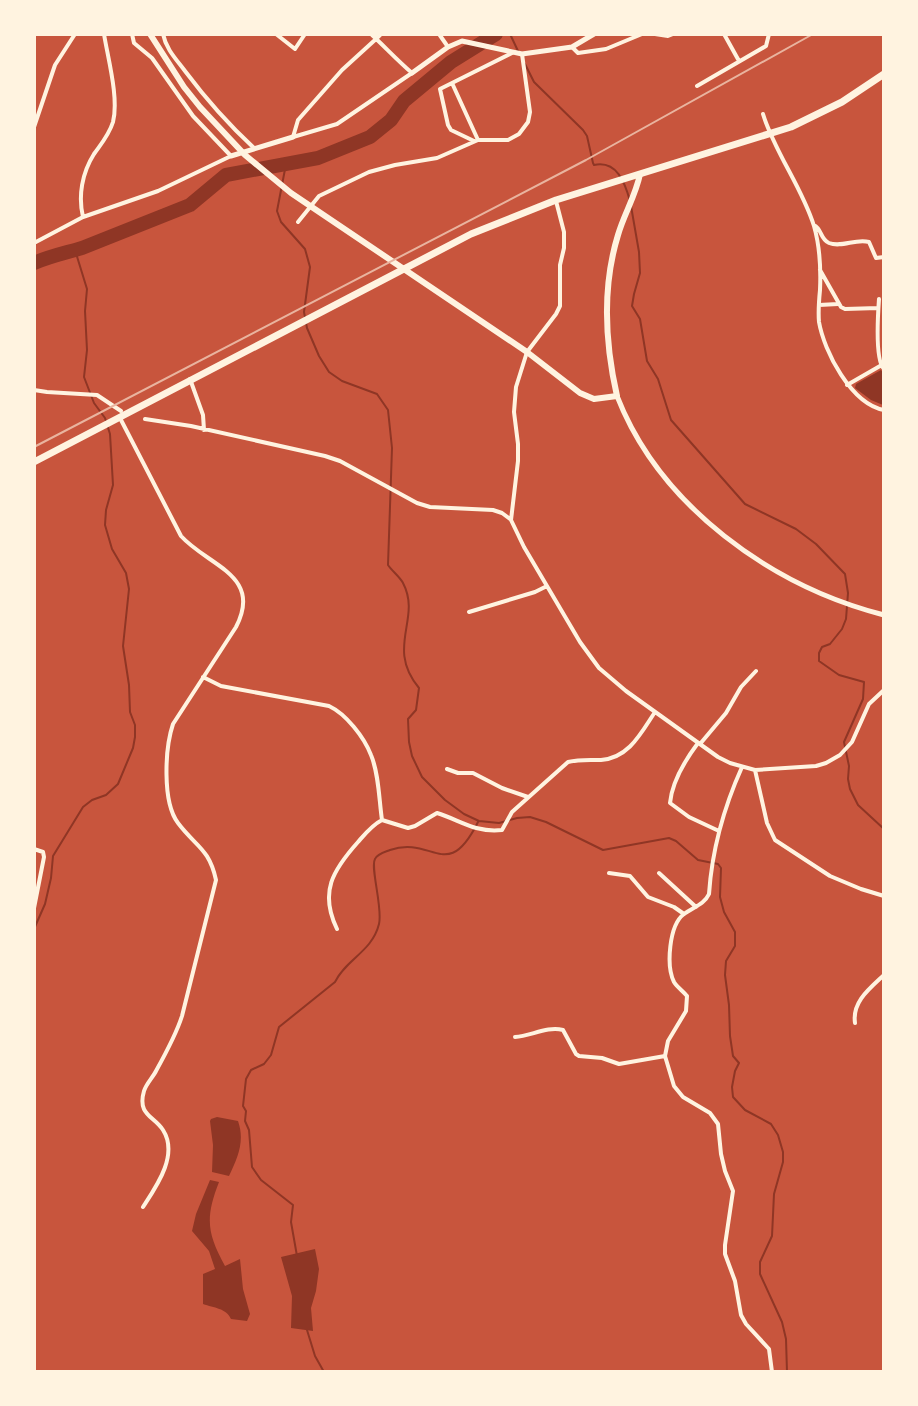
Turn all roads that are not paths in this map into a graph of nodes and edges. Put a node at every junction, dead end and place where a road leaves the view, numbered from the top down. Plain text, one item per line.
1 (75, 34) edge
2 (104, 34) edge
3 (132, 34) edge
4 (150, 34) edge
5 (164, 34) edge
6 (276, 34) edge
7 (305, 34) edge
8 (371, 34) edge
9 (381, 34) edge
10 (439, 34) edge
11 (594, 34) edge
12 (642, 34) edge
13 (656, 34) edge
14 (673, 34) edge
15 (724, 34) edge
16 (769, 34) edge
17 (375, 39) junction
18 (448, 47) junction
19 (572, 47) junction
20 (512, 53) junction
21 (522, 54) junction
22 (739, 61) junction
23 (412, 73) junction
24 (884, 74) edge
25 (452, 83) junction
26 (697, 86) dead end
27 (763, 114) dead end
28 (34, 127) edge
29 (769, 134) junction
30 (292, 137) junction
31 (476, 140) junction
32 (254, 148) junction
33 (231, 156) junction
34 (640, 174) junction
35 (556, 200) junction
36 (83, 217) junction
37 (298, 222) dead end
38 (813, 224) junction
39 (34, 243) edge
40 (884, 257) edge
41 (820, 270) junction
42 (879, 299) dead end
43 (838, 304) junction
44 (819, 305) junction
45 (878, 308) junction
46 (528, 352) junction
47 (882, 368) edge
48 (190, 379) junction
49 (847, 385) junction
50 (34, 390) edge
51 (617, 396) junction
52 (884, 410) edge
53 (120, 414) junction
54 (145, 419) dead end
55 (204, 430) junction
56 (34, 462) edge
57 (511, 520) junction
58 (547, 586) junction
59 (469, 612) dead end
60 (884, 615) edge
61 (756, 670) dead end
62 (203, 677) junction
63 (884, 690) edge
64 (655, 712) junction
65 (699, 743) junction
66 (742, 767) junction
67 (447, 768) dead end
68 (754, 770) junction
69 (528, 797) junction
70 (382, 820) junction
71 (719, 831) junction
72 (34, 849) edge
73 (609, 873) dead end
74 (659, 873) dead end
75 (884, 896) edge
76 (696, 906) junction
77 (34, 908) edge
78 (684, 914) junction
79 (337, 929) dead end
80 (884, 975) edge
81 (855, 1023) dead end
82 (515, 1037) dead end
83 (666, 1056) junction
84 (142, 1207) dead end
85 (772, 1371) edge

1 - 28 street
2 - 36 street
3 - 33 street
4 - 46 main road
5 - 32 street
6 - 7 street
8 - 17 street
9 - 17 street
10 - 18 street
11 - 19 street
12 - 19 street
13 - 14 street
15 - 22 street
16 - 22 street
17 - 23 street
17 - 30 street
18 - 20 street
18 - 23 street
19 - 21 street
20 - 21 street
20 - 25 street
21 - 31 street
22 - 26 street
23 - 30 street
24 - 29 highway
25 - 31 street
25 - 31 street
27 - 29 street
29 - 34 highway
29 - 38 street
30 - 32 street
31 - 37 street
32 - 33 street
33 - 36 street
34 - 35 highway
34 - 51 main road
35 - 46 street
35 - 48 highway
36 - 39 street
38 - 40 street
38 - 41 street
41 - 43 street
41 - 44 street
42 - 45 street
43 - 44 street
43 - 45 street
44 - 49 street
45 - 47 street
46 - 51 main road
46 - 57 street
47 - 49 street
48 - 53 highway
48 - 55 street
49 - 52 street
50 - 53 street
51 - 60 street
53 - 56 highway
53 - 62 street
54 - 55 street
55 - 57 street
57 - 58 street
58 - 59 street
58 - 64 street
61 - 65 street
62 - 70 street
62 - 84 street
63 - 68 street
64 - 65 street
64 - 69 street
65 - 66 street
65 - 71 street
66 - 68 street
66 - 71 street
67 - 69 street
68 - 75 street
69 - 70 street
70 - 79 street
71 - 76 street
72 - 77 street
73 - 78 street
74 - 76 street
76 - 78 street
78 - 83 street
80 - 81 street
82 - 83 street
83 - 85 street

